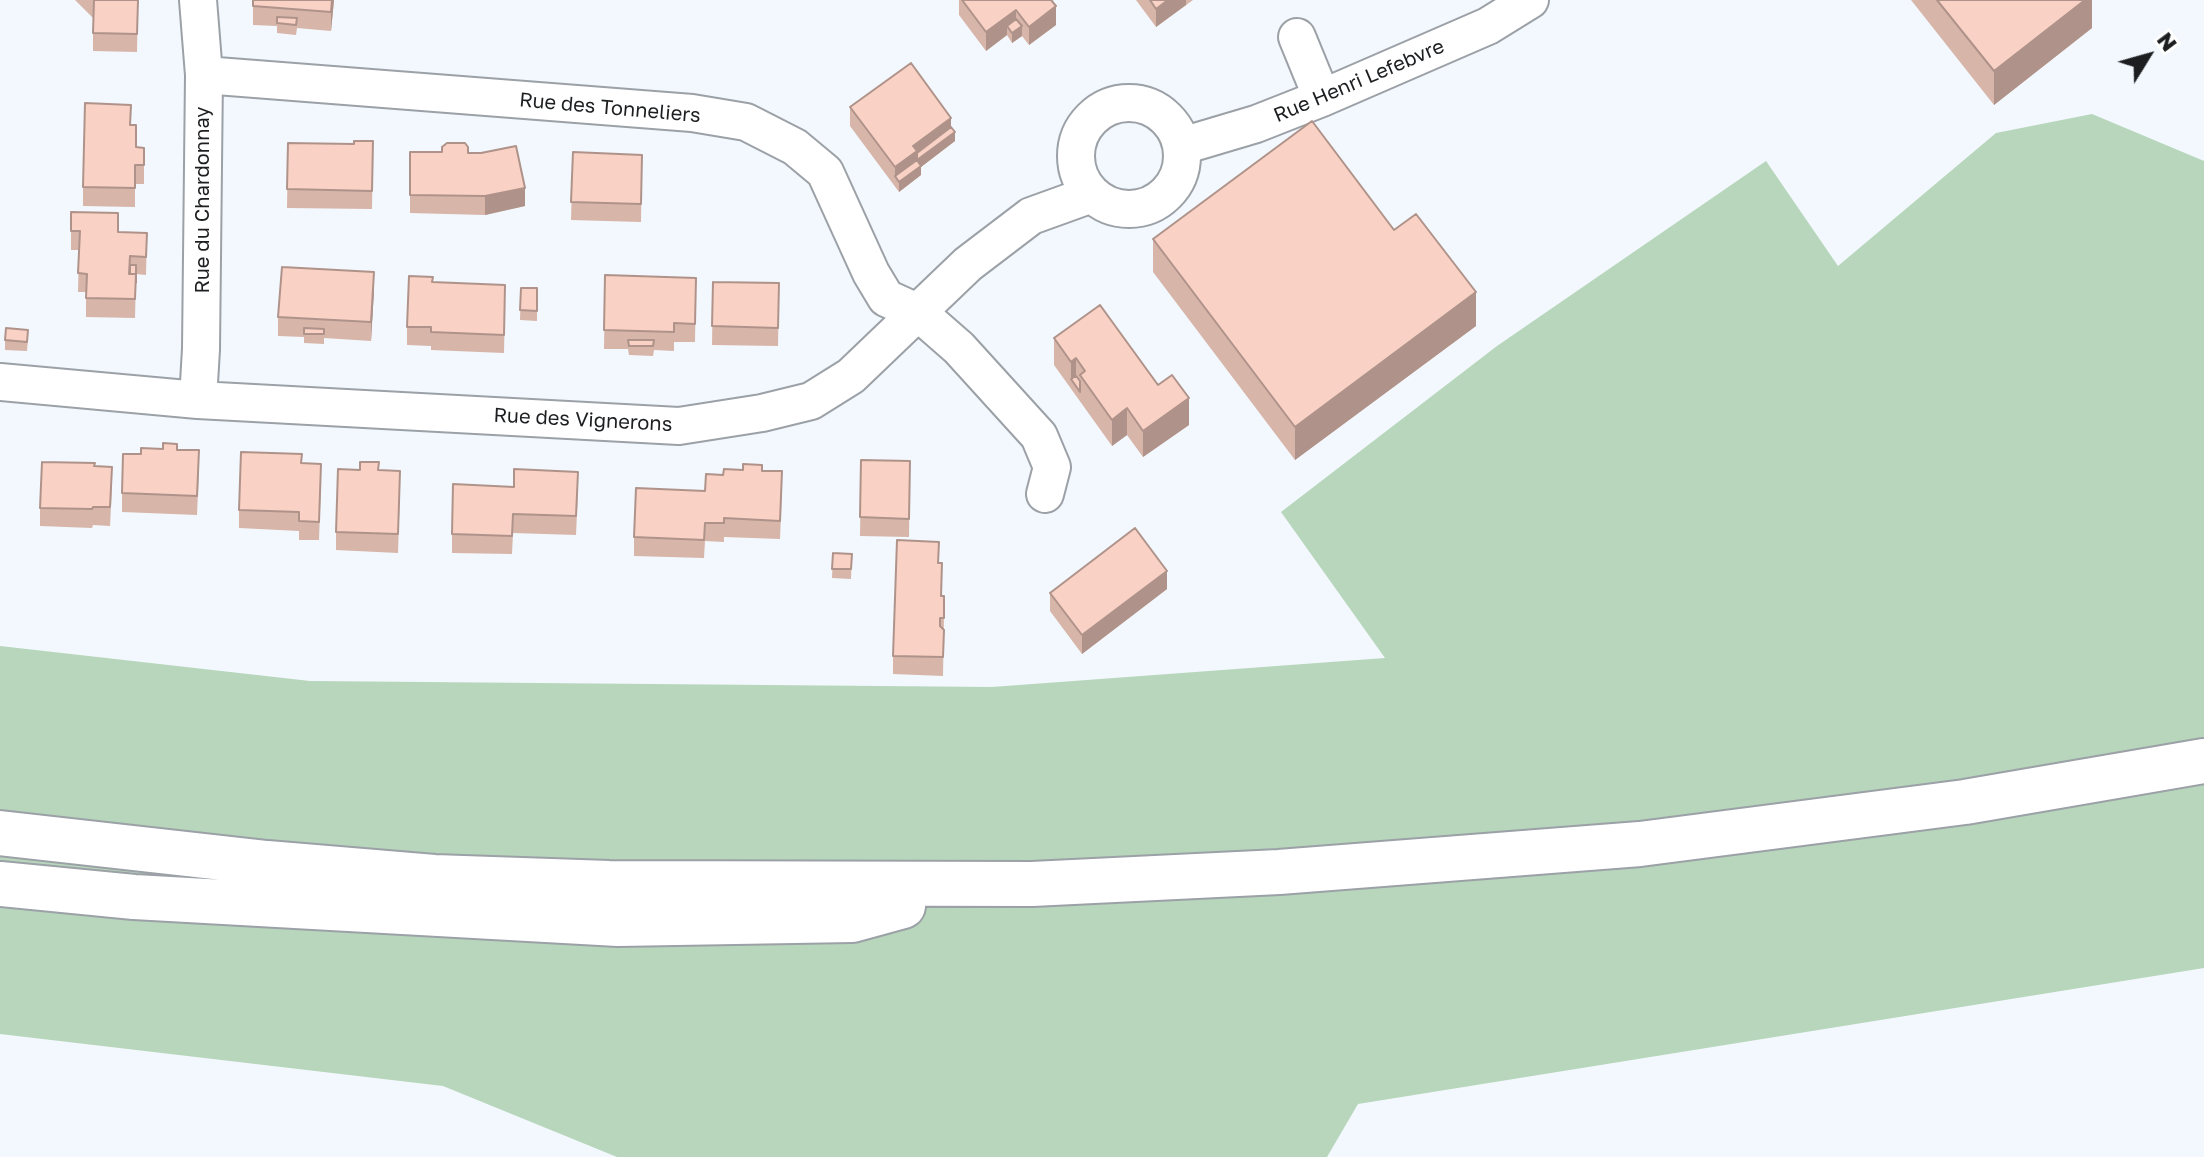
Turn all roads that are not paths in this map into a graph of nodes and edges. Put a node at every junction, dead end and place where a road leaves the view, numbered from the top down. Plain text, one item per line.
1 (198, 0) edge
2 (1530, 0) edge
3 (1297, 37) dead end
4 (204, 75) junction
5 (1322, 98) junction
6 (1182, 146) junction
7 (1092, 194) junction
8 (919, 313) junction
9 (0, 382) edge
10 (198, 400) junction
11 (1045, 494) dead end
12 (2204, 761) edge
13 (2204, 782) edge
14 (0, 833) edge
15 (0, 854) edge
16 (0, 884) edge
17 (903, 906) junction

1 - 4 street, Rue du Chardonnay
2 - 5 street, Rue Henri Lefebvre
3 - 5 street
4 - 8 street, Rue des Tonneliers
4 - 10 street, Rue du Chardonnay
5 - 6 street, Rue Henri Lefebvre
6 - 7 street
6 - 7 street
7 - 8 street, Rue des Vignerons
8 - 10 street, Rue des Vignerons
8 - 11 street, Rue des Tonneliers
9 - 10 street, Rue des Vignerons
12 - 14 main road
13 - 17 main road
15 - 17 main road
16 - 17 main road

